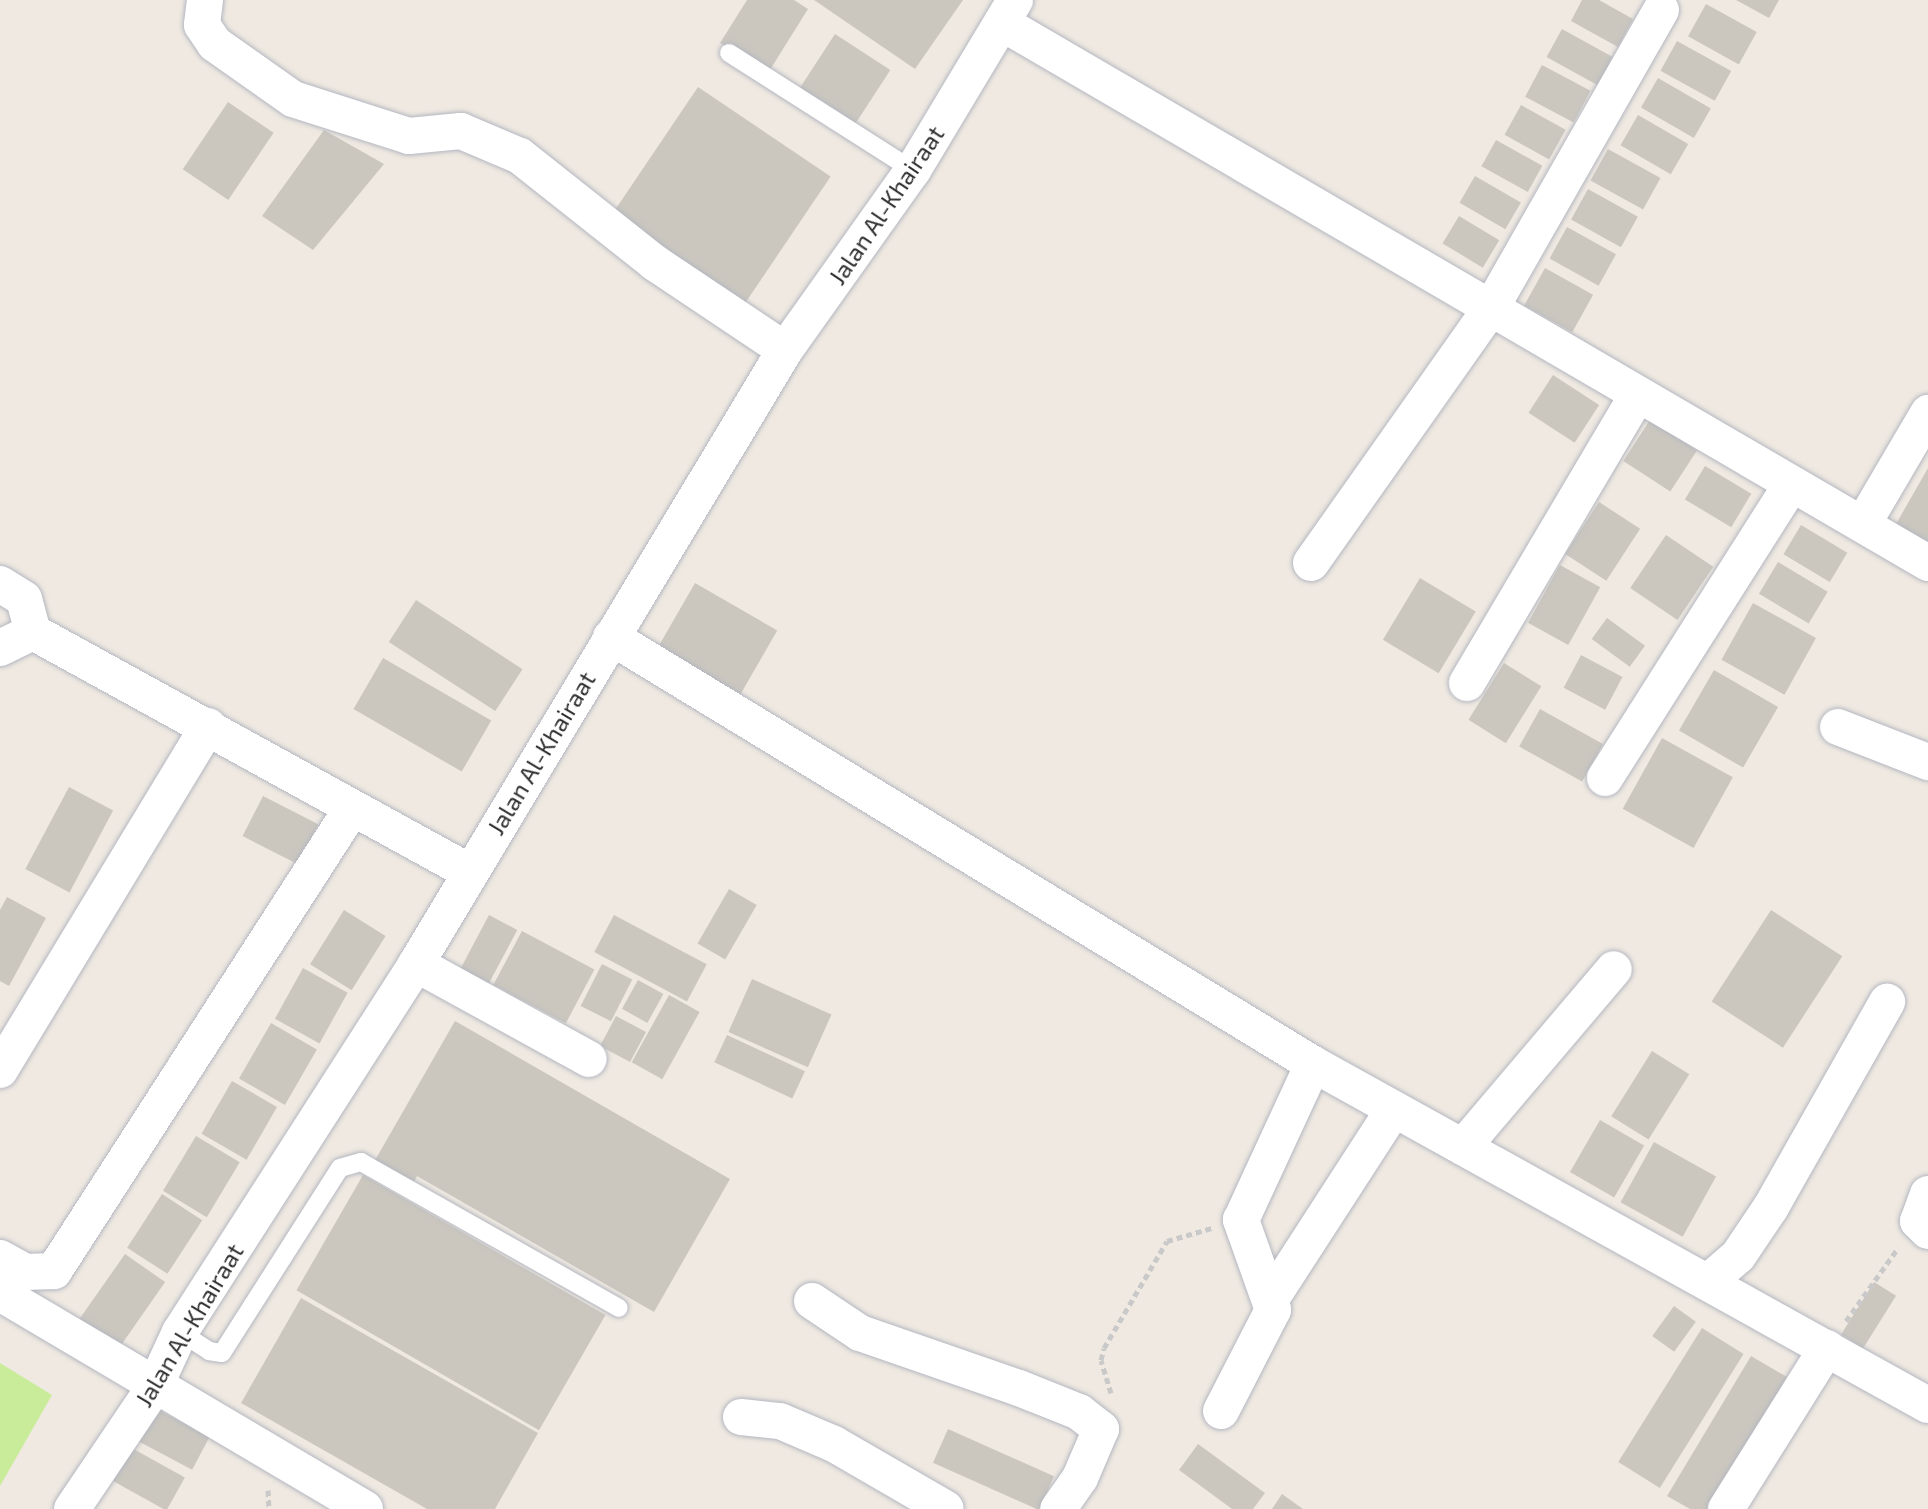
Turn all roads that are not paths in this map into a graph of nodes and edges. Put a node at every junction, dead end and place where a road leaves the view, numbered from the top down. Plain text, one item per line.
1 (205, 0) edge
2 (1661, 10) dead end
3 (1009, 12) edge
4 (729, 53) dead end
5 (913, 170) junction
6 (1491, 308) junction
7 (785, 350) junction
8 (1636, 397) junction
9 (1928, 413) edge
10 (1790, 486) junction
11 (1863, 524) junction
12 (1311, 563) dead end
13 (1928, 563) edge
14 (0, 584) edge
15 (33, 632) junction
16 (611, 637) junction
17 (0, 648) edge
18 (1467, 683) dead end
19 (208, 726) junction
20 (1838, 727) dead end
21 (1928, 762) edge
22 (1605, 778) dead end
23 (351, 810) junction
24 (469, 872) junction
25 (416, 964) junction
26 (1614, 969) dead end
27 (1887, 1002) dead end
28 (589, 1059) dead end
29 (1313, 1064) junction
30 (0, 1070) edge
31 (1394, 1109) junction
32 (1463, 1147) junction
33 (0, 1258) edge
34 (1708, 1282) junction
35 (0, 1293) edge
36 (1271, 1299) junction
37 (812, 1301) dead end
38 (619, 1308) dead end
39 (180, 1332) junction
40 (1827, 1348) junction
41 (155, 1386) junction
42 (1928, 1405) edge
43 (1221, 1411) dead end
44 (741, 1417) dead end
45 (72, 1509) edge
46 (365, 1509) edge
47 (946, 1509) edge
48 (1058, 1509) edge
49 (1726, 1509) edge

1 - 7 street
2 - 6 street
3 - 5 street, Jalan Al-Khairaat
3 - 6 street
4 - 5 lane
5 - 7 street, Jalan Al-Khairaat
6 - 8 street
6 - 12 street
7 - 16 street, Jalan Al-Khairaat
8 - 10 street
8 - 18 street
9 - 11 street
10 - 11 street
10 - 22 street
11 - 13 street
14 - 15 street
15 - 17 street
15 - 19 street
16 - 24 street, Jalan Al-Khairaat
16 - 29 street
19 - 23 street
19 - 30 street
20 - 21 street
23 - 24 street
23 - 33 street
24 - 25 street, Jalan Al-Khairaat
25 - 28 street
25 - 39 street, Jalan Al-Khairaat
26 - 32 street
27 - 34 street
29 - 31 street
29 - 36 street
31 - 32 street
31 - 36 street
32 - 34 street
34 - 40 street
35 - 41 street
36 - 43 street
37 - 48 street
38 - 39 lane
39 - 41 street, Jalan Al-Khairaat
40 - 42 street
40 - 49 street
41 - 45 street, Jalan Al-Khairaat
41 - 46 street
44 - 47 street

